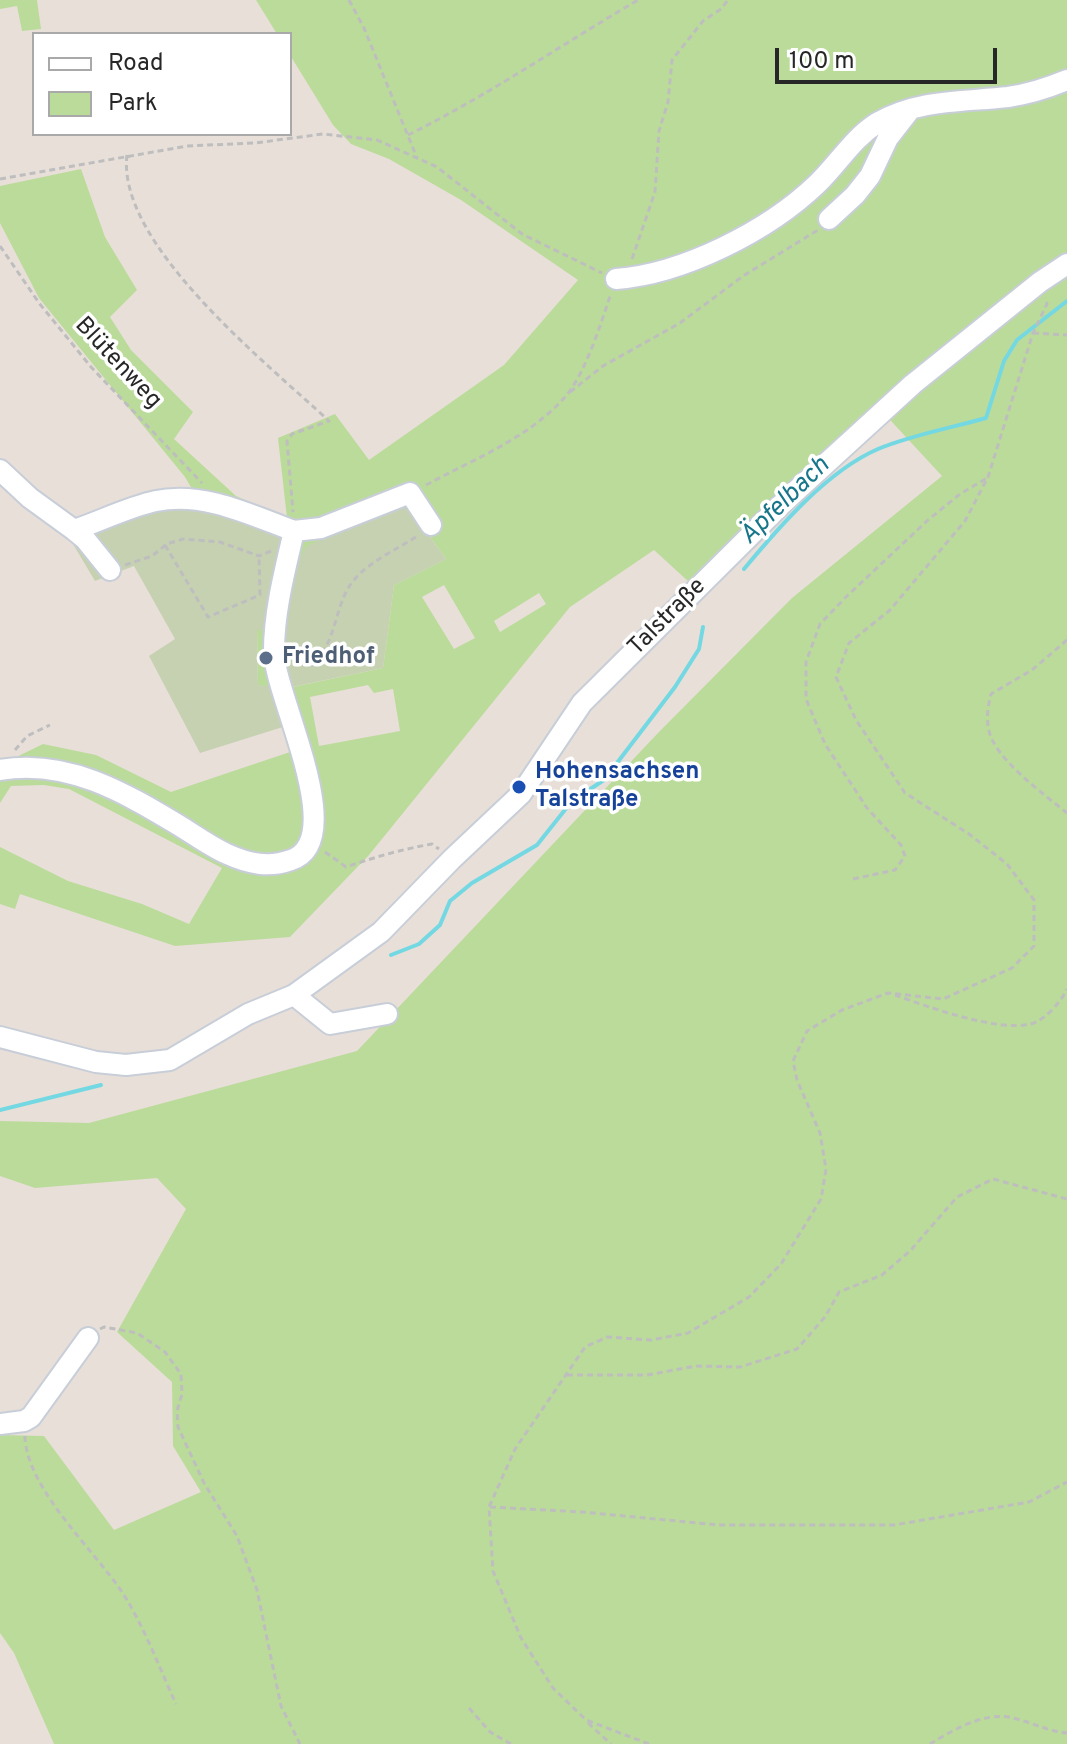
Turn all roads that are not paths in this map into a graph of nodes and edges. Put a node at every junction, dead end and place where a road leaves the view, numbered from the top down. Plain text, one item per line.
1 (1067, 80) edge
2 (909, 111) junction
3 (829, 219) road end
4 (1067, 264) edge
5 (616, 279) road end
6 (0, 470) edge
7 (431, 525) road end
8 (74, 530) junction
9 (292, 537) junction
10 (110, 570) dead end
11 (1, 770) edge
12 (294, 995) junction
13 (387, 1014) dead end
14 (0, 1037) edge
15 (88, 1338) road end
16 (0, 1424) edge

1 - 2 street
2 - 3 street
2 - 5 street
4 - 12 street, Talstraße
6 - 8 street
7 - 9 street
8 - 9 street
8 - 10 street
9 - 11 street
12 - 13 street
12 - 14 street, Talstraße
15 - 16 street

